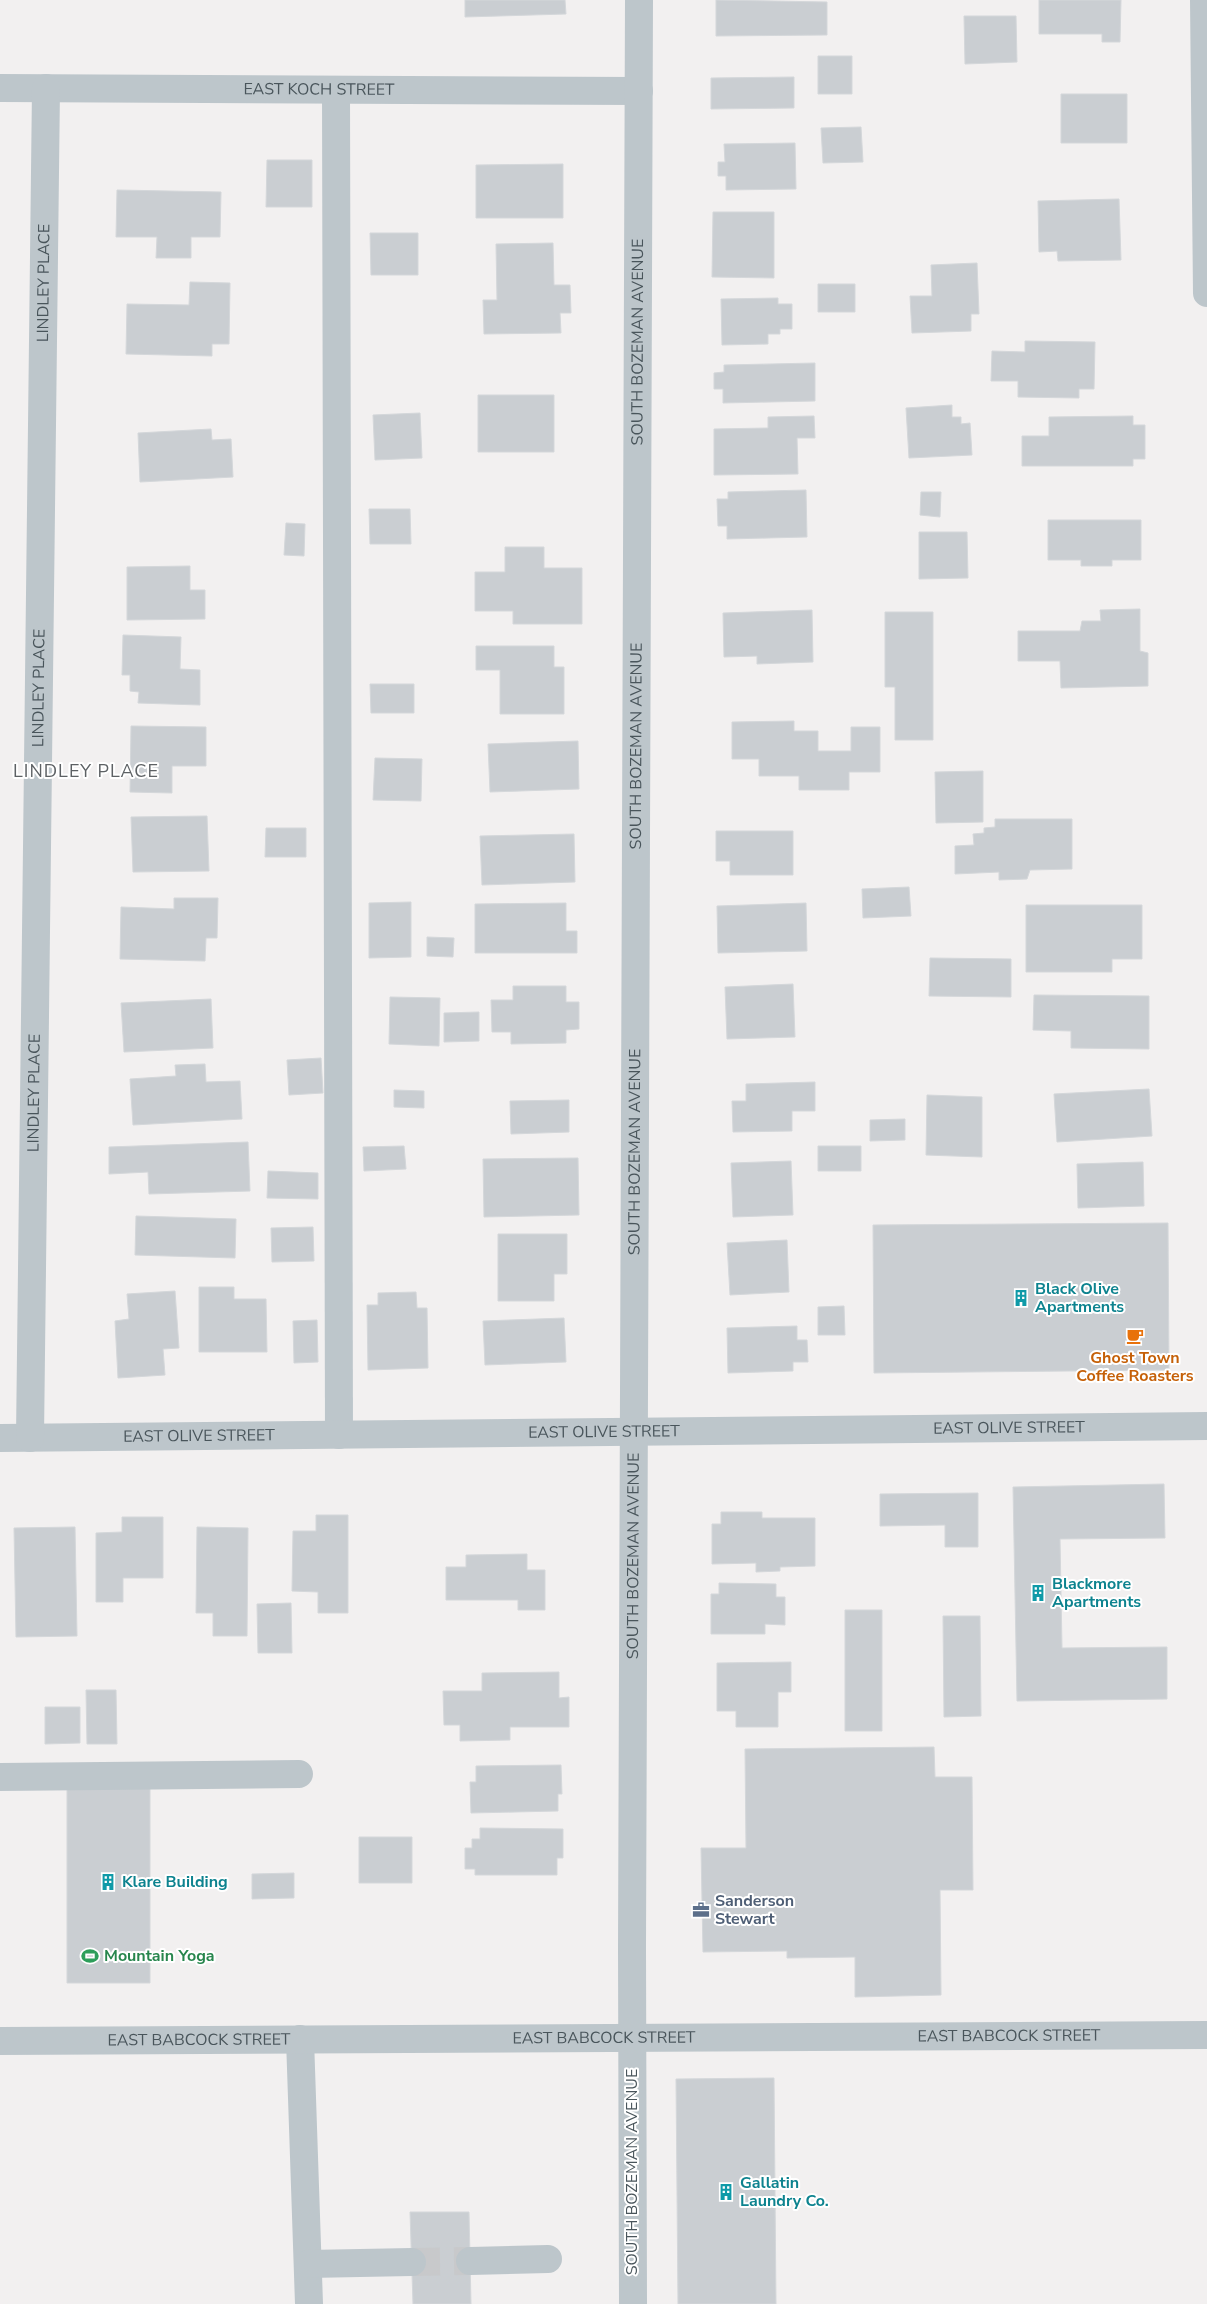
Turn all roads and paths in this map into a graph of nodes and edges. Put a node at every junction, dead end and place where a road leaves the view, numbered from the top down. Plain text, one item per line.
1 (639, 0) edge
2 (1204, 0) edge
3 (0, 88) edge
4 (46, 88) junction
5 (336, 90) junction
6 (639, 91) junction
7 (1207, 293) edge
8 (1207, 1426) edge
9 (634, 1432) junction
10 (339, 1434) junction
11 (0, 1438) edge
12 (30, 1438) junction
13 (299, 1774) dead end
14 (0, 1777) edge
15 (1207, 2035) edge
16 (632, 2037) junction
17 (300, 2039) junction
18 (0, 2041) edge
19 (548, 2259) dead end
20 (470, 2260) tunnel mouth
21 (412, 2262) tunnel mouth
22 (308, 2264) junction
23 (309, 2304) edge
24 (633, 2304) edge

1 - 6 street, SOUTH BOZEMAN AVENUE
2 - 7 street
3 - 4 street, EAST KOCH STREET
4 - 5 street, EAST KOCH STREET
4 - 12 street, LINDLEY PLACE
5 - 6 street, EAST KOCH STREET
5 - 10 street
6 - 9 street, SOUTH BOZEMAN AVENUE
8 - 9 street, EAST OLIVE STREET
9 - 10 street, EAST OLIVE STREET
9 - 16 street, SOUTH BOZEMAN AVENUE
10 - 12 street, EAST OLIVE STREET
11 - 12 street, EAST OLIVE STREET
13 - 14 street
15 - 16 street, EAST BABCOCK STREET
16 - 17 street, EAST BABCOCK STREET
16 - 24 street, SOUTH BOZEMAN AVENUE
17 - 18 street, EAST BABCOCK STREET
17 - 22 street
19 - 20 street
21 - 22 street
22 - 23 street

